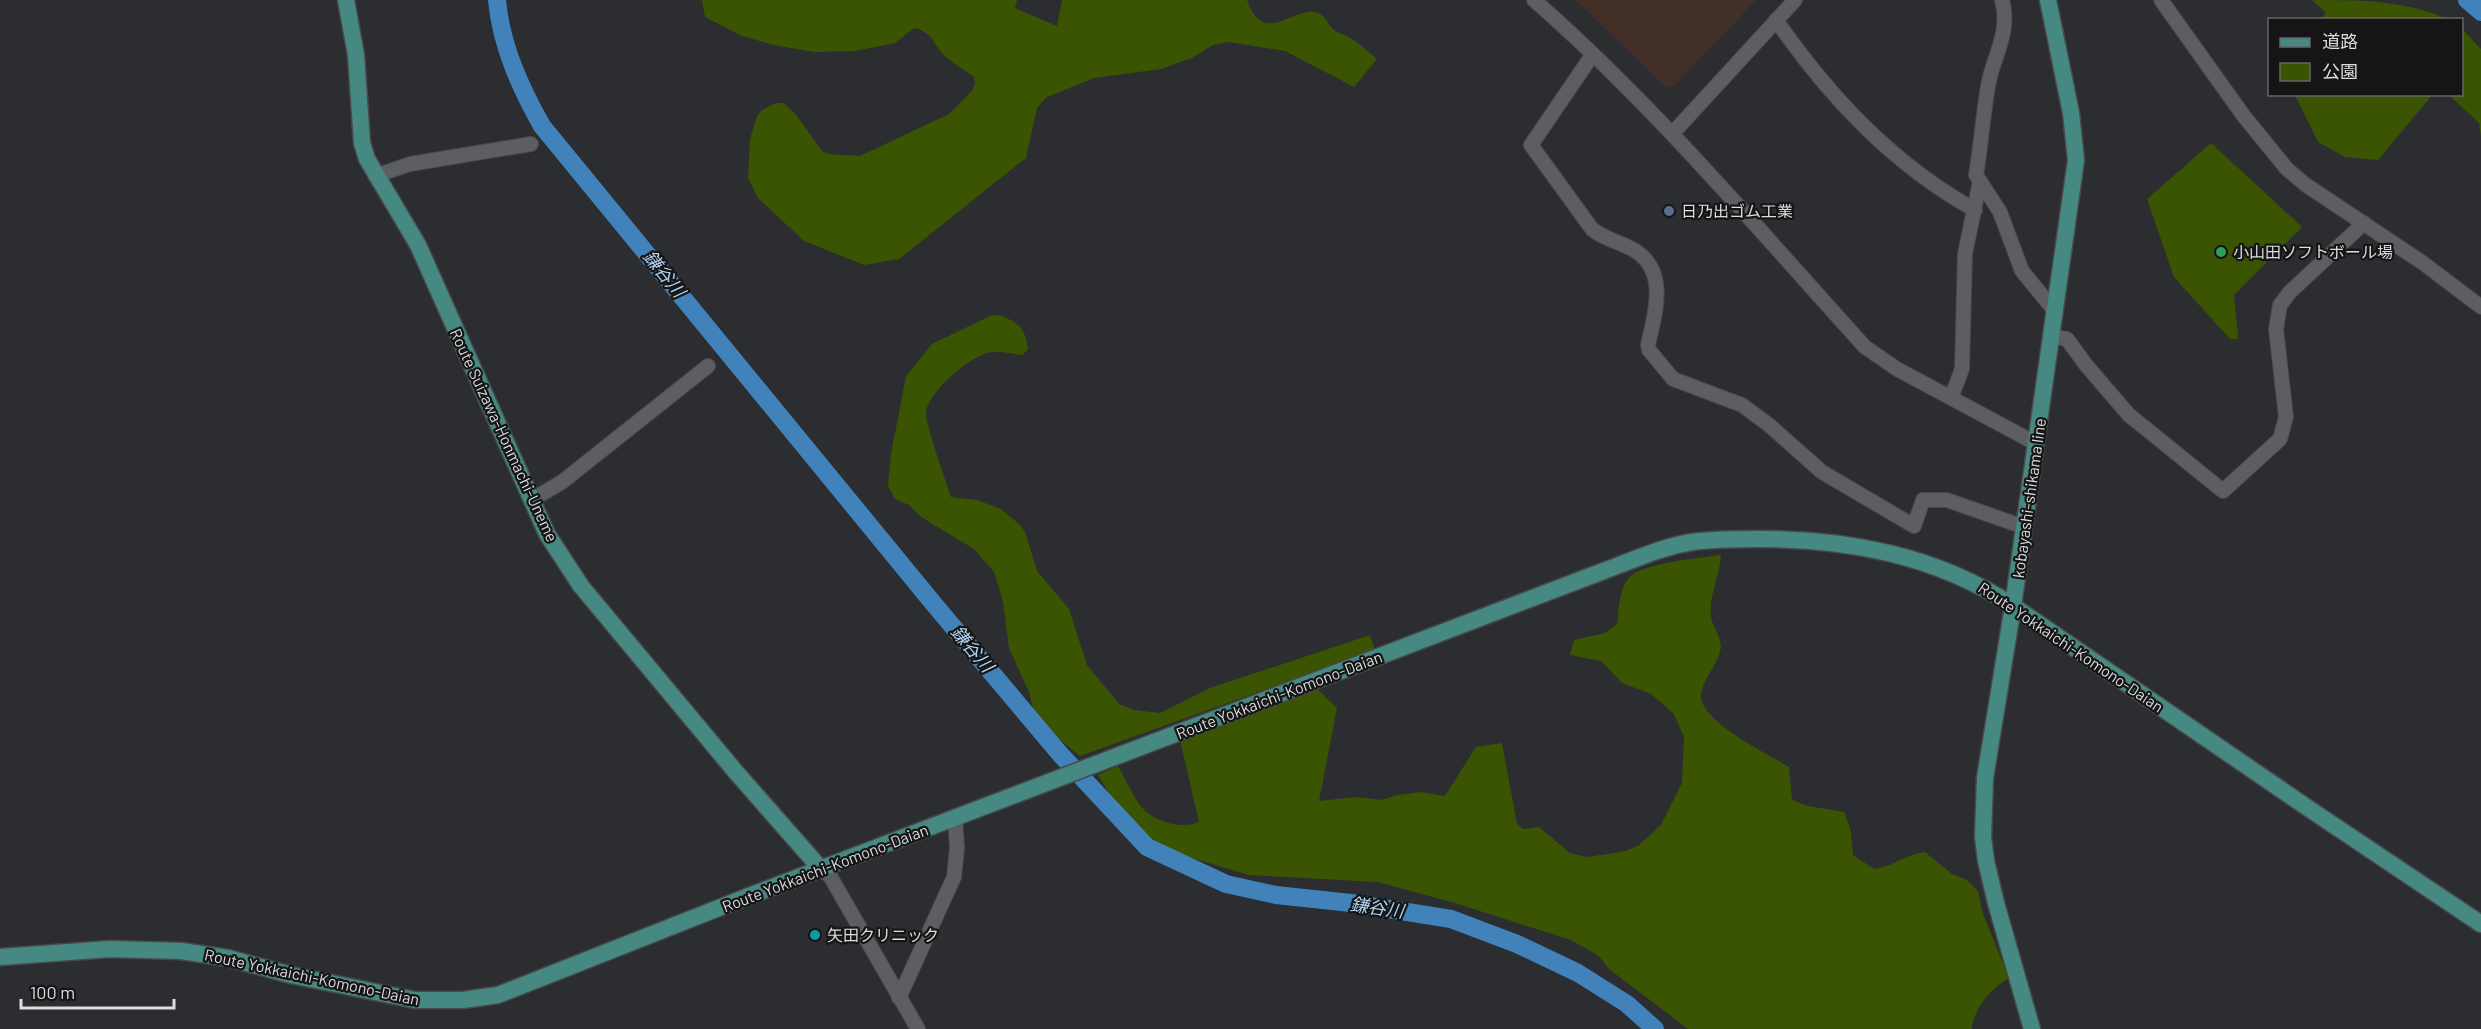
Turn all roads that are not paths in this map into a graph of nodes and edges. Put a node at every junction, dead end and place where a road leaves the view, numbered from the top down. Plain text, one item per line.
1 (346, 0) edge
2 (1534, 0) edge
3 (1795, 0) edge
4 (2002, 0) edge
5 (2048, 0) edge
6 (2161, 0) edge
7 (1776, 20) junction
8 (1593, 54) junction
9 (1672, 134) junction
10 (531, 144) dead end
11 (375, 176) junction
12 (1980, 181) junction
13 (1974, 210) junction
14 (2364, 223) junction
15 (2481, 307) edge
16 (2054, 310) junction
17 (2051, 336) junction
18 (708, 366) dead end
19 (1952, 398) junction
20 (2037, 444) junction
21 (533, 499) junction
22 (2024, 527) junction
23 (2013, 606) junction
24 (963, 815) junction
25 (821, 869) junction
26 (2481, 924) edge
27 (0, 957) edge
28 (899, 998) junction
29 (918, 1029) edge
30 (2032, 1029) edge

1 - 11 main road, Route Suizawa-Honmachi-Uneme
2 - 8 street
3 - 7 street
4 - 12 street
5 - 16 main road, kobayashi-shikama line
6 - 14 street
7 - 9 street
7 - 13 street
8 - 9 street
8 - 22 street
9 - 19 street
10 - 11 street
11 - 21 main road, Route Suizawa-Honmachi-Uneme
12 - 13 street
12 - 16 street
13 - 19 street
14 - 15 street
14 - 17 street
16 - 17 main road, kobayashi-shikama line
17 - 20 main road, kobayashi-shikama line
18 - 21 street
19 - 20 street
20 - 22 main road, kobayashi-shikama line
21 - 25 main road, Route Suizawa-Honmachi-Uneme
22 - 23 main road, kobayashi-shikama line
23 - 24 main road, Route Yokkaichi-Komono-Daian
23 - 26 main road, Route Yokkaichi-Komono-Daian
23 - 30 main road, kobayashi-shikama line
24 - 25 main road, Route Yokkaichi-Komono-Daian
24 - 28 street
25 - 27 main road, Route Yokkaichi-Komono-Daian
25 - 28 street
28 - 29 street

